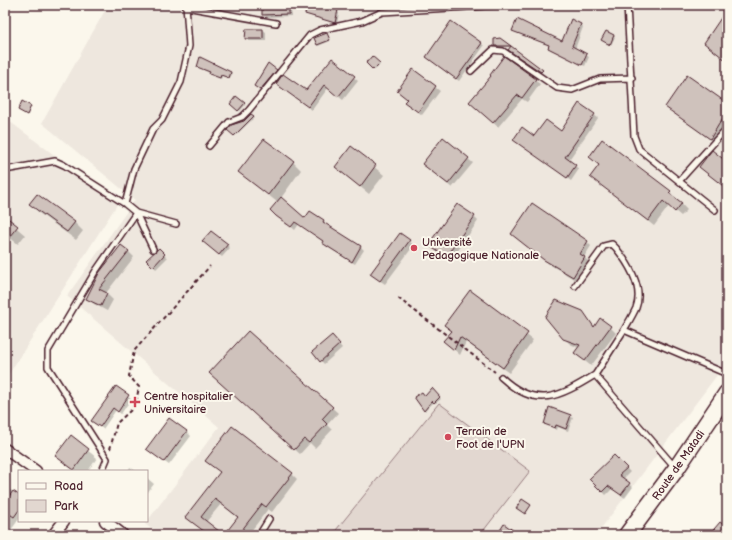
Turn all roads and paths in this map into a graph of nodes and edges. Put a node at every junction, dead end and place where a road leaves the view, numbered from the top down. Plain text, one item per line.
1 (502, 5) edge
2 (627, 5) edge
3 (186, 6) edge
4 (276, 23) dead end
5 (471, 71) dead end
6 (632, 78) junction
7 (727, 128) edge
8 (209, 146) dead end
9 (5, 170) edge
10 (680, 180) junction
11 (125, 204) junction
12 (715, 210) dead end
13 (136, 213) junction
14 (176, 224) dead end
15 (153, 249) dead end
16 (210, 266) dead end
17 (575, 286) dead end
18 (398, 298) dead end
19 (624, 330) junction
20 (727, 374) edge
21 (595, 375) junction
22 (501, 377) joint
23 (727, 393) edge
24 (5, 449) edge
25 (107, 459) junction
26 (676, 469) junction
27 (35, 470) edge
28 (102, 470) edge
29 (269, 519) dead end
30 (63, 522) edge
31 (106, 522) edge
32 (53, 535) edge
33 (123, 535) edge
34 (258, 535) edge
35 (627, 535) edge

1 - 8 lane
2 - 6 lane
3 - 4 lane
3 - 11 lane
5 - 6 lane
6 - 10 lane
7 - 10 lane
9 - 11 lane
10 - 12 lane
11 - 13 lane
13 - 14 lane
13 - 15 lane
13 - 25 lane
16 - 25 path
17 - 19 lane
18 - 22 path
19 - 20 lane
19 - 21 lane
21 - 22 lane
21 - 26 lane
23 - 26 main road, Route de Matadi
24 - 27 street
25 - 28 lane
26 - 35 main road, Route de Matadi
29 - 34 lane
30 - 32 street
31 - 33 street

